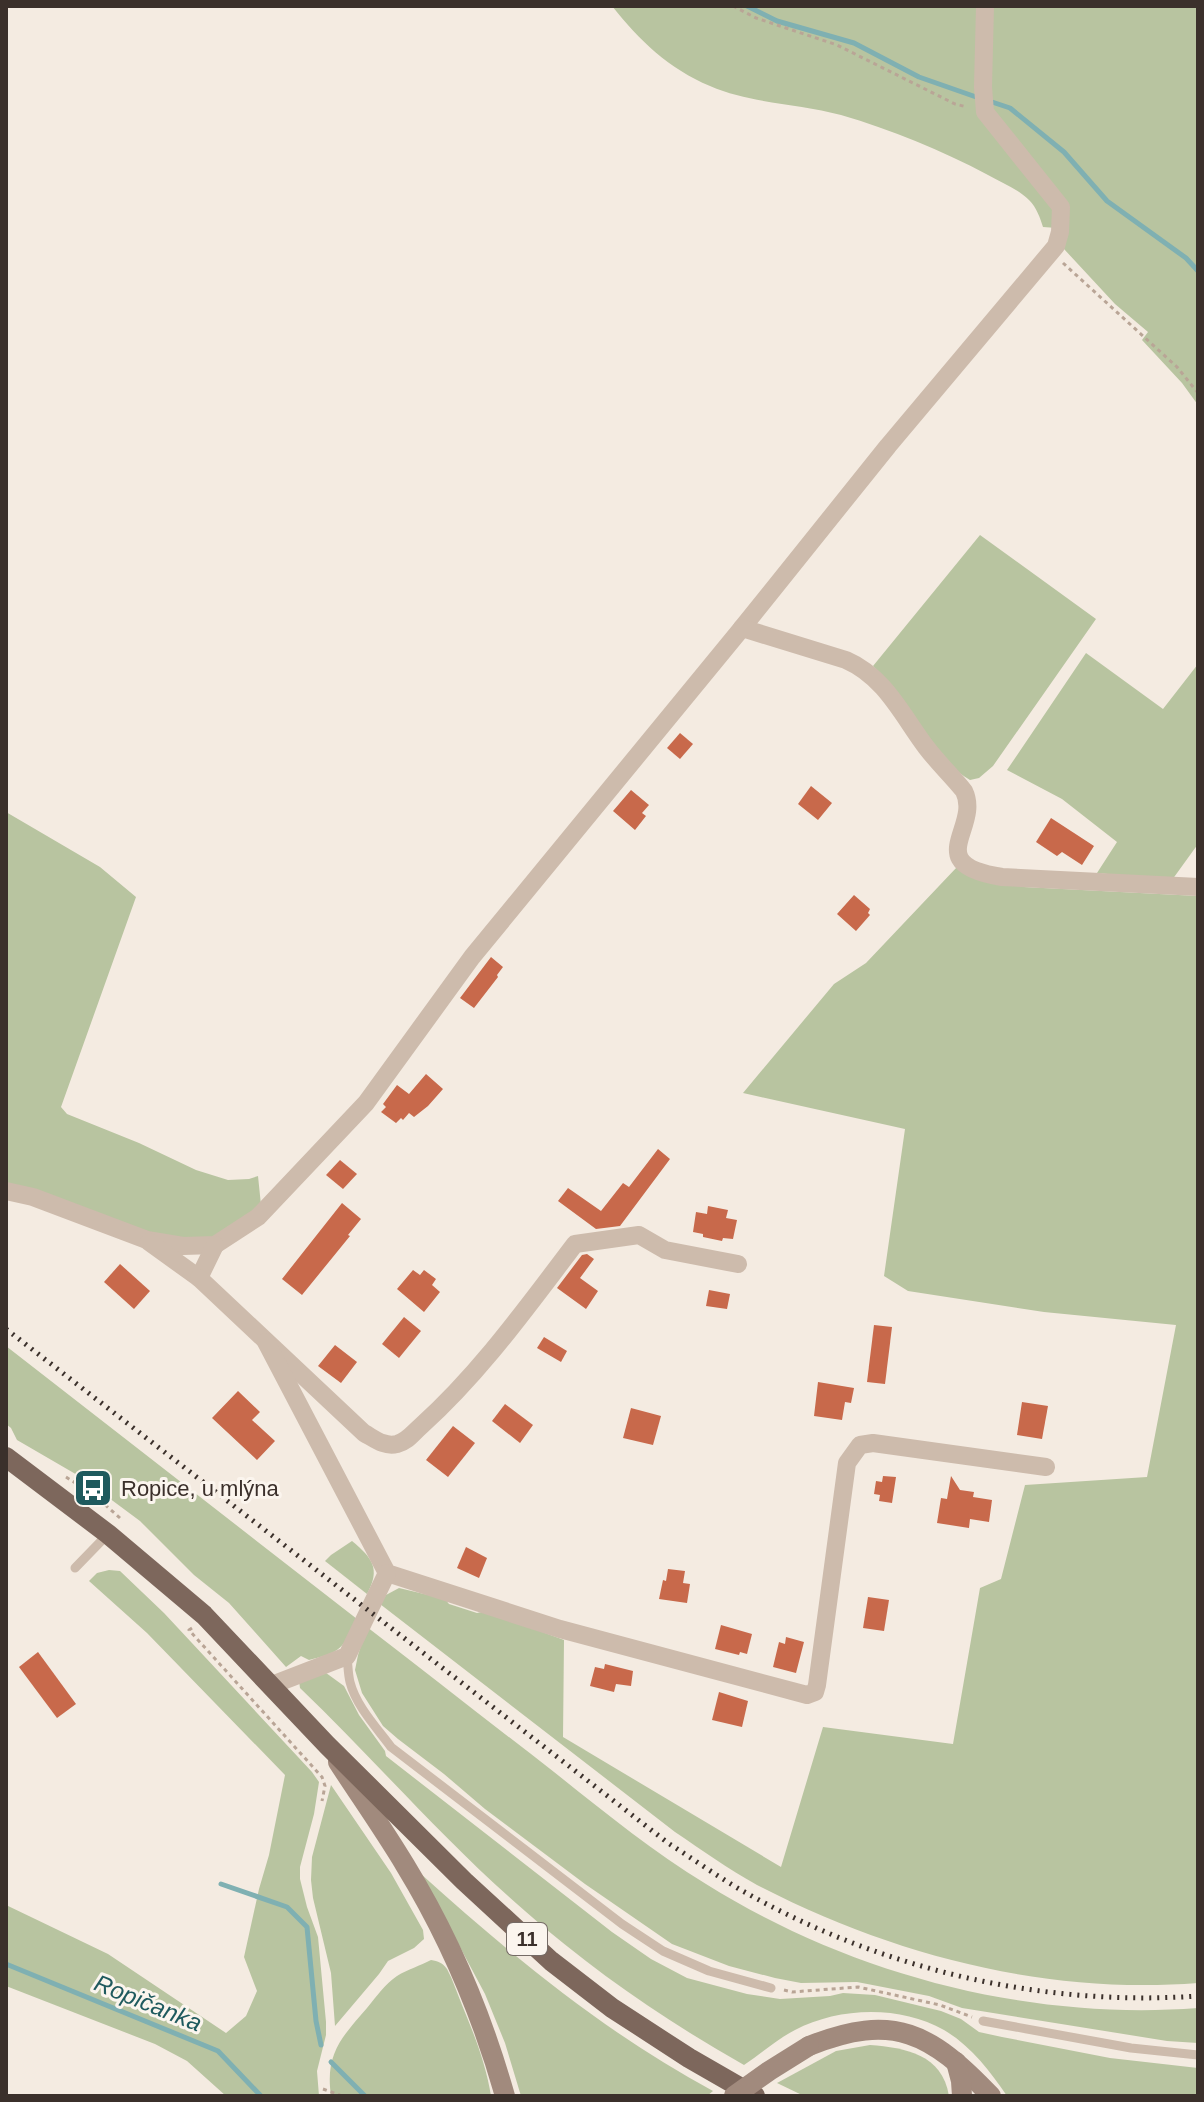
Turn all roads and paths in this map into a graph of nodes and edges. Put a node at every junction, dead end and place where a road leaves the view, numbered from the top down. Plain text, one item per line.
1 (733, 6) edge
2 (985, 6) edge
3 (985, 111) junction
4 (1052, 252) junction
5 (1198, 393) edge
6 (742, 628) junction
7 (1198, 887) edge
8 (6, 1191) edge
9 (147, 1240) junction
10 (215, 1245) junction
11 (738, 1264) dead end
12 (199, 1278) junction
13 (266, 1342) junction
14 (6, 1457) edge
15 (1046, 1467) dead end
16 (108, 1534) junction
17 (75, 1568) dead end
18 (387, 1573) junction
19 (204, 1615) junction
20 (347, 1656) junction
21 (272, 1685) junction
22 (327, 1745) junction
23 (322, 1801) dead end
24 (771, 1988) joint
25 (983, 2021) joint
26 (1198, 2055) edge
27 (956, 2062) junction
28 (323, 2089) dead end
29 (342, 2096) edge
30 (505, 2096) edge
31 (734, 2096) edge
32 (755, 2096) edge
33 (962, 2096) edge
34 (991, 2096) edge

1 - 3 path
2 - 3 street
3 - 4 street
4 - 5 path
4 - 6 street
6 - 7 street
6 - 10 street
8 - 9 street
9 - 10 street
9 - 12 street
10 - 12 street
11 - 13 street
12 - 13 street
13 - 18 street
14 - 16 main road, 11
15 - 18 street
16 - 17 lane
16 - 19 main road, 11
18 - 20 street
19 - 21 main road, 11
19 - 23 path
20 - 21 street
20 - 24 lane
21 - 22 main road, 11
22 - 30 main road
22 - 32 main road, 11
24 - 25 path
25 - 26 lane
27 - 31 main road, bridge
27 - 33 main road
27 - 34 main road
28 - 29 path

